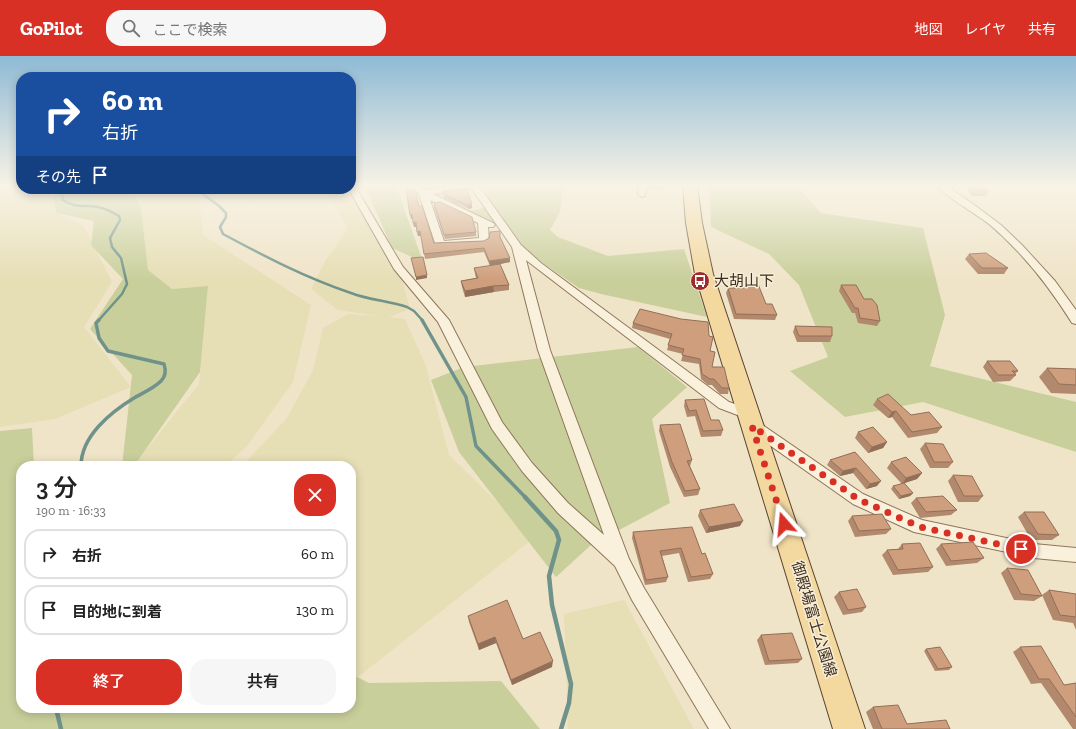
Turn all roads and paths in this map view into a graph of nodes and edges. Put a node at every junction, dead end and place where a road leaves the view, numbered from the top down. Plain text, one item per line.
1 (369, 217) edge
2 (430, 217) edge
3 (474, 217) edge
4 (497, 217) edge
5 (693, 217) edge
6 (985, 217) edge
7 (483, 222) junction
8 (507, 232) junction
9 (517, 247) junction
10 (1076, 320) edge
11 (750, 420) junction
12 (1076, 555) edge
13 (622, 562) junction
14 (720, 729) edge
15 (849, 729) edge

1 - 13 street
2 - 7 street
3 - 7 street
4 - 8 street
5 - 11 main road, 御殿場富士公園線
6 - 10 street
7 - 8 street
8 - 9 street
9 - 11 street
9 - 13 street
11 - 12 street
11 - 15 main road, 御殿場富士公園線
13 - 14 street

